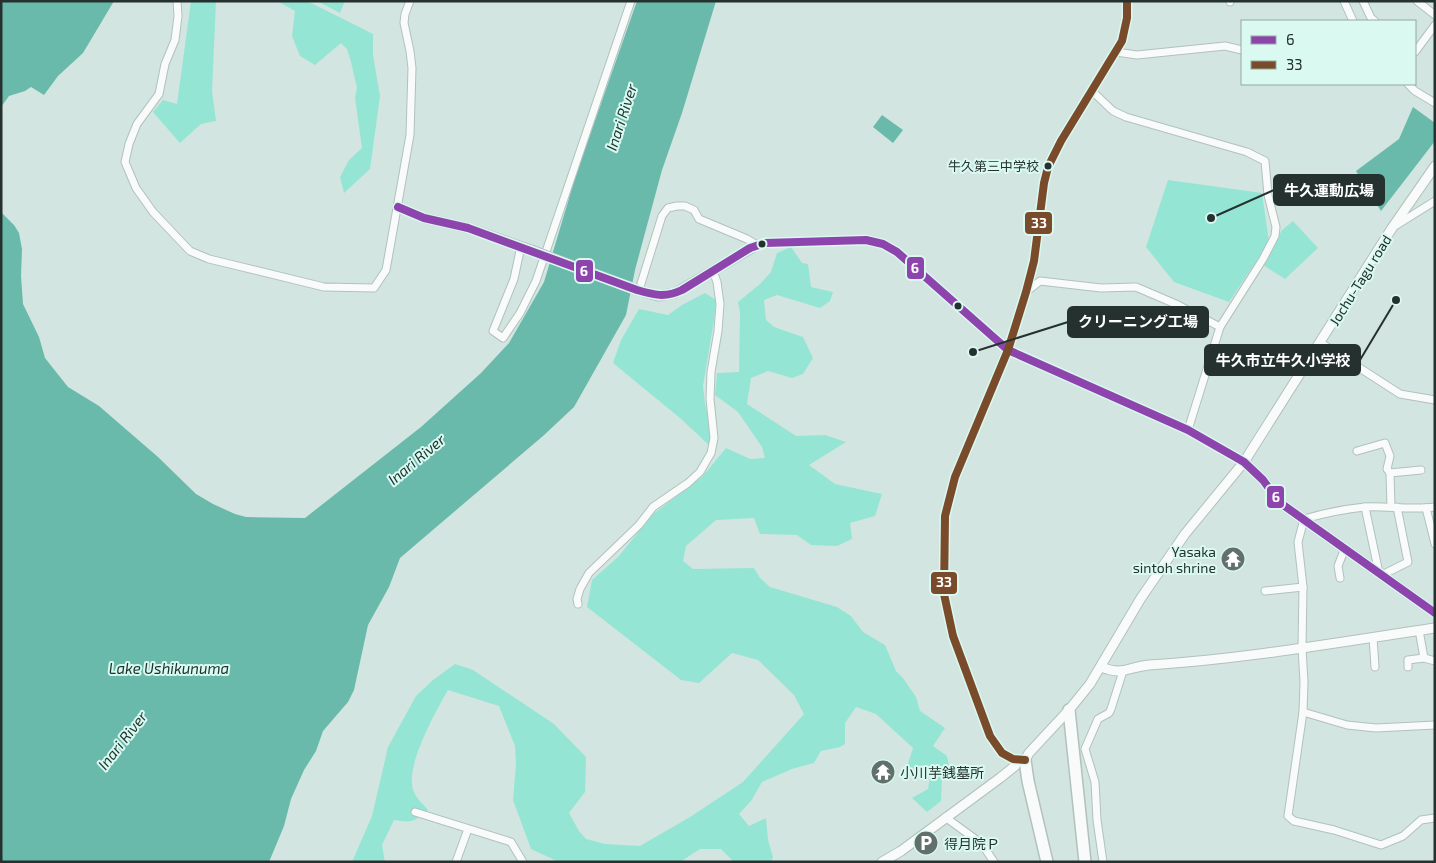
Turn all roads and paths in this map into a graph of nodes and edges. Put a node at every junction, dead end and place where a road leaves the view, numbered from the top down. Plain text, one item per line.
1 (176, 1) edge
2 (410, 1) edge
3 (631, 1) edge
4 (1127, 1) edge
5 (1344, 1) edge
6 (1362, 1) edge
7 (1417, 1) edge
8 (1435, 15) edge
9 (1350, 20) edge
10 (1374, 20) edge
11 (1435, 25) edge
12 (1241, 50) edge
13 (1416, 51) edge
14 (1116, 52) junction
15 (1409, 85) edge
16 (1092, 91) junction
17 (1435, 103) edge
18 (1435, 166) edge
19 (1435, 201) edge
20 (398, 207) junction
21 (424, 218) joint
22 (1392, 228) junction
23 (757, 245) junction
24 (521, 246) junction
25 (713, 271) junction
26 (638, 290) junction
27 (1026, 292) junction
28 (1220, 327) junction
29 (1321, 343) junction
30 (1008, 350) junction
31 (1435, 400) edge
32 (1188, 430) junction
33 (1357, 451) dead end
34 (1244, 462) junction
35 (1421, 470) dead end
36 (1390, 472) junction
37 (1365, 507) junction
38 (1394, 507) junction
39 (1435, 507) edge
40 (1426, 508) junction
41 (1304, 519) junction
42 (1435, 544) edge
43 (1345, 548) junction
44 (1380, 574) junction
45 (1340, 578) dead end
46 (1303, 587) junction
47 (1266, 591) dead end
48 (578, 604) dead end
49 (1435, 613) edge
50 (1435, 628) edge
51 (1419, 630) junction
52 (1373, 637) junction
53 (1302, 648) junction
54 (1424, 658) junction
55 (1435, 661) edge
56 (1101, 667) junction
57 (1375, 667) dead end
58 (1408, 667) dead end
59 (1123, 671) junction
60 (1069, 710) junction
61 (1303, 712) junction
62 (1435, 725) edge
63 (1021, 760) junction
64 (415, 812) dead end
65 (945, 817) junction
66 (1435, 818) edge
67 (468, 829) junction
68 (456, 862) edge
69 (523, 862) edge
70 (882, 862) edge
71 (994, 862) edge
72 (1047, 862) edge
73 (1085, 862) edge
74 (1103, 862) edge

1 - 20 street
2 - 20 street
3 - 24 street
4 - 14 street
5 - 9 street
6 - 10 street
7 - 8 street
11 - 13 street
12 - 14 street
14 - 16 street
15 - 17 street
16 - 27 street
16 - 28 street
18 - 22 street, Jochu-Tagu road
19 - 22 street
20 - 21 street
21 - 24 street
22 - 29 street, Jochu-Tagu road
23 - 25 street
23 - 26 street
23 - 30 street
24 - 26 street, bridge
25 - 26 street
25 - 48 street
27 - 28 street
27 - 30 street
28 - 32 street
29 - 31 street
29 - 34 street, Jochu-Tagu road
30 - 32 street
30 - 63 street
32 - 34 street
33 - 36 street
34 - 41 street
34 - 56 street, Jochu-Tagu road
35 - 36 street
36 - 38 street
37 - 38 street
37 - 41 street
37 - 44 street
38 - 40 street
38 - 44 street
39 - 40 street
40 - 42 street
41 - 43 street
41 - 46 street
43 - 44 street
43 - 45 street
44 - 49 street
46 - 47 street
46 - 53 street
50 - 51 street
51 - 52 street
51 - 54 street
52 - 53 street
52 - 57 street
53 - 59 street
53 - 61 street
54 - 55 street
54 - 58 street
56 - 59 street
56 - 60 street, Jochu-Tagu road
59 - 74 street
60 - 63 street, Jochu-Tagu road
60 - 73 highway
61 - 62 street
61 - 66 street
63 - 65 street, Jochu-Tagu road
63 - 72 highway
64 - 67 street
65 - 70 street, Jochu-Tagu road
65 - 71 street
67 - 68 street
67 - 69 street

